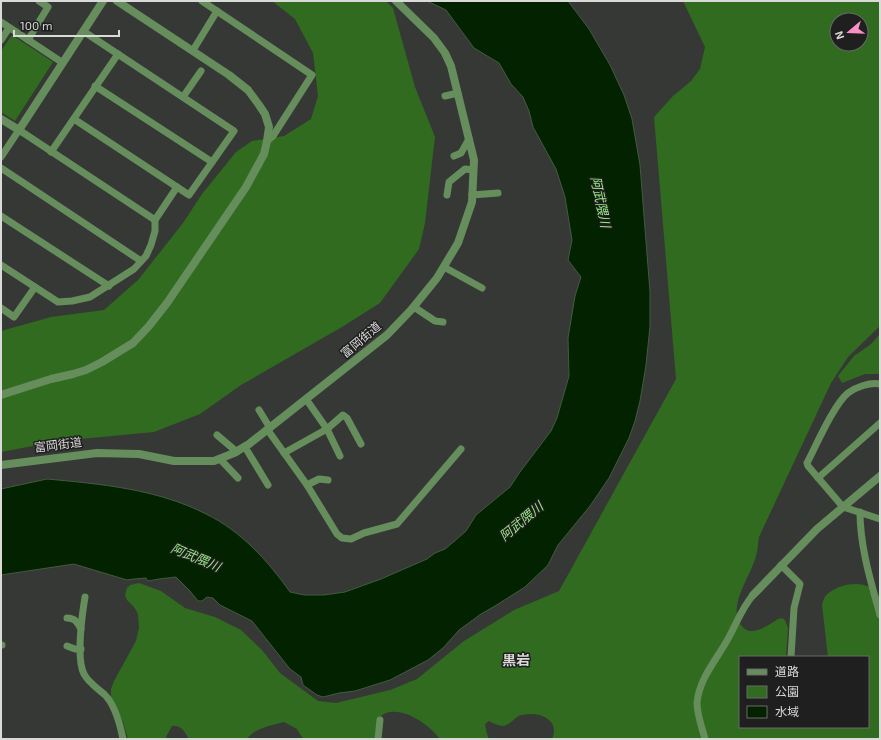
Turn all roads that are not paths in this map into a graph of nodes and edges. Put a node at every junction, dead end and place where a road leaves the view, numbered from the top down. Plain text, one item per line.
1 (38, 1) edge
2 (103, 1) edge
3 (117, 1) edge
4 (202, 1) edge
5 (396, 1) edge
6 (217, 11) junction
7 (1, 22) edge
8 (9, 28) junction
9 (83, 31) junction
10 (1, 40) edge
11 (28, 40) junction
12 (195, 47) dead end
13 (118, 54) junction
14 (63, 63) junction
15 (201, 71) dead end
16 (95, 86) junction
17 (458, 93) junction
18 (445, 96) dead end
19 (183, 97) junction
20 (1, 119) edge
21 (74, 119) junction
22 (19, 130) junction
23 (469, 138) junction
24 (267, 141) junction
25 (51, 152) junction
26 (454, 156) dead end
27 (1, 157) edge
28 (212, 162) junction
29 (1, 168) edge
30 (473, 170) junction
31 (177, 187) junction
32 (498, 192) dead end
33 (447, 195) dead end
34 (472, 196) junction
35 (1, 216) edge
36 (155, 220) junction
37 (141, 261) junction
38 (1, 265) edge
39 (444, 267) junction
40 (109, 286) junction
41 (36, 287) junction
42 (482, 288) dead end
43 (414, 307) junction
44 (1, 308) edge
45 (443, 322) dead end
46 (880, 384) edge
47 (1, 395) edge
48 (306, 399) junction
49 (259, 410) dead end
50 (880, 423) edge
51 (269, 428) junction
52 (327, 429) junction
53 (217, 435) dead end
54 (361, 444) dead end
55 (245, 447) junction
56 (461, 449) dead end
57 (236, 452) junction
58 (284, 453) junction
59 (340, 456) dead end
60 (220, 459) junction
61 (1, 465) edge
62 (880, 476) edge
63 (238, 478) dead end
64 (818, 478) junction
65 (328, 480) dead end
66 (268, 485) dead end
67 (307, 485) junction
68 (843, 507) junction
69 (860, 512) junction
70 (880, 519) edge
71 (782, 565) junction
72 (753, 595) joint
73 (84, 597) dead end
74 (880, 615) edge
75 (67, 618) dead end
76 (81, 629) junction
77 (67, 646) dead end
78 (81, 649) junction
79 (791, 656) edge
80 (380, 720) dead end
81 (123, 739) edge
82 (378, 739) edge
83 (705, 739) edge

1 - 11 street
2 - 9 street
3 - 24 street
4 - 6 street
5 - 17 street, 富岡街道
6 - 12 street
6 - 24 street
7 - 8 street
8 - 10 street
8 - 11 street
9 - 13 street
9 - 14 street
11 - 14 street
13 - 16 street
13 - 19 street
14 - 22 street
15 - 19 street
16 - 21 street
16 - 28 street
17 - 18 street
17 - 23 street, 富岡街道
19 - 28 street
20 - 22 street
21 - 25 street
21 - 31 street
22 - 25 street
22 - 27 street
23 - 26 street
23 - 30 street, 富岡街道
24 - 47 street
25 - 36 street
28 - 31 street
29 - 37 street
30 - 33 street
30 - 34 street, 富岡街道
31 - 36 street
32 - 34 street
34 - 39 street, 富岡街道
35 - 40 street
36 - 37 street
37 - 40 street
38 - 41 street
39 - 42 street
39 - 43 street, 富岡街道
40 - 41 street
41 - 44 street
43 - 45 street
43 - 48 street, 富岡街道
46 - 64 street
48 - 51 street, 富岡街道
48 - 52 street
49 - 51 street
50 - 64 street
51 - 55 street, 富岡街道
51 - 58 street
52 - 54 street
52 - 58 street
52 - 59 street
53 - 57 street
55 - 57 street, 富岡街道
55 - 66 street
56 - 67 street
57 - 60 street, 富岡街道
58 - 67 street
60 - 61 street, 富岡街道
60 - 63 street
62 - 68 street
64 - 68 street
65 - 67 street
68 - 69 street
68 - 71 street
69 - 70 street
69 - 74 street
71 - 72 street
71 - 79 street
72 - 83 street
73 - 76 street
75 - 76 street
76 - 78 street
77 - 78 street
78 - 81 street
80 - 82 street

